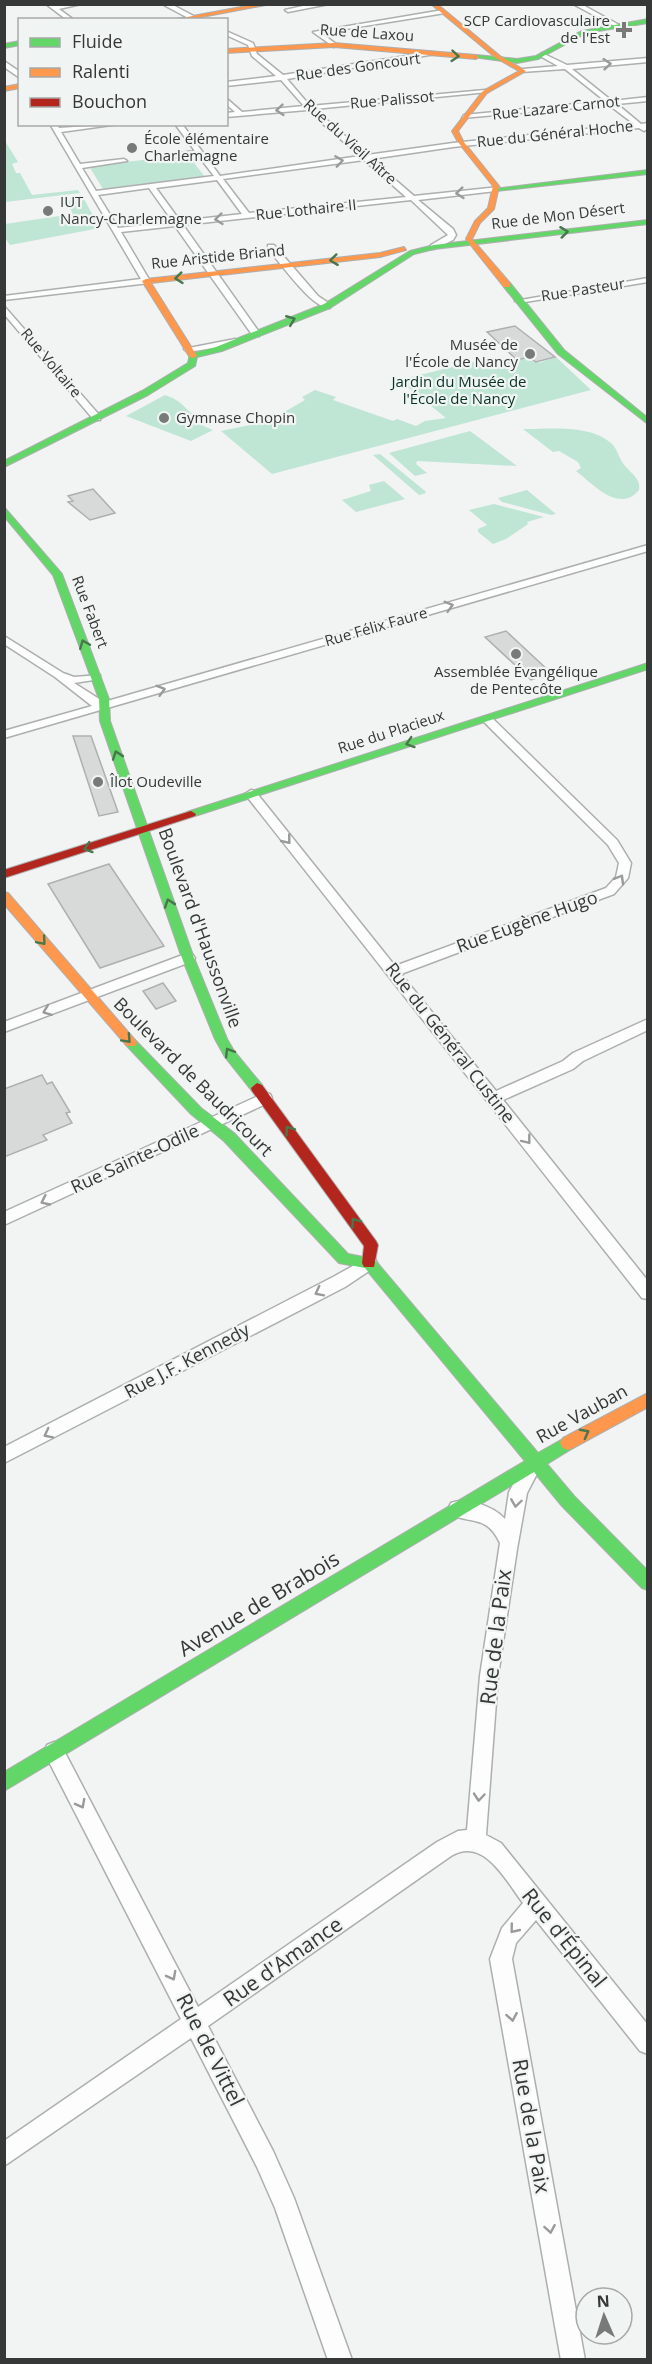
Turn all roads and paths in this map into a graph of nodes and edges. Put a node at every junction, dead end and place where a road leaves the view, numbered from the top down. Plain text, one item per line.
1 (78, 4) edge
2 (165, 4) edge
3 (269, 4) edge
4 (326, 4) edge
5 (576, 4) edge
6 (51, 6) edge
7 (438, 8) edge
8 (288, 10) dead end
9 (68, 18) edge
10 (195, 18) edge
11 (648, 21) edge
12 (618, 26) junction
13 (228, 34) edge
14 (334, 45) junction
15 (252, 48) junction
16 (228, 51) edge
17 (432, 54) junction
18 (542, 55) junction
19 (648, 60) edge
20 (504, 61) junction
21 (636, 62) junction
22 (4, 63) edge
23 (567, 68) junction
24 (648, 69) edge
25 (523, 71) junction
26 (18, 74) edge
27 (282, 78) junction
28 (228, 84) edge
29 (490, 88) junction
30 (648, 99) edge
31 (228, 102) edge
32 (611, 103) junction
33 (308, 107) junction
34 (240, 113) junction
35 (228, 114) edge
36 (464, 117) junction
37 (644, 125) edge
38 (75, 126) edge
39 (180, 126) edge
40 (55, 127) edge
41 (648, 132) edge
42 (462, 144) junction
43 (200, 153) junction
44 (156, 158) dead end
45 (365, 158) junction
46 (124, 161) dead end
47 (78, 166) junction
48 (648, 172) edge
49 (218, 178) junction
50 (152, 186) junction
51 (496, 189) junction
52 (94, 193) junction
53 (413, 198) junction
54 (247, 216) junction
55 (648, 222) edge
56 (177, 224) junction
57 (476, 224) junction
58 (116, 230) junction
59 (451, 232) junction
60 (496, 240) junction
61 (471, 243) junction
62 (271, 247) dead end
63 (434, 247) junction
64 (380, 255) junction
65 (392, 264) junction
66 (287, 266) junction
67 (213, 274) junction
68 (648, 280) edge
69 (146, 281) junction
70 (4, 298) edge
71 (519, 301) junction
72 (327, 306) junction
73 (4, 308) edge
74 (256, 334) junction
75 (190, 353) junction
76 (97, 418) junction
77 (648, 422) edge
78 (4, 465) edge
79 (4, 510) edge
80 (648, 548) edge
81 (4, 639) edge
82 (648, 666) edge
83 (59, 675) junction
84 (96, 677) junction
85 (105, 707) junction
86 (487, 719) junction
87 (4, 735) edge
88 (250, 794) junction
89 (144, 830) junction
90 (4, 874) edge
91 (4, 896) edge
92 (188, 958) junction
93 (393, 972) junction
94 (89, 994) junction
95 (648, 1024) edge
96 (4, 1027) edge
97 (265, 1098) junction
98 (494, 1098) junction
99 (212, 1124) junction
100 (4, 1219) edge
101 (369, 1263) junction
102 (648, 1293) edge
103 (648, 1399) edge
104 (4, 1456) edge
105 (535, 1461) junction
106 (457, 1509) junction
107 (509, 1543) junction
108 (648, 1582) edge
109 (54, 1752) junction
110 (4, 1782) edge
111 (476, 1840) junction
112 (537, 1904) junction
113 (196, 2022) junction
114 (648, 2043) edge
115 (4, 2155) edge
116 (340, 2360) edge
117 (573, 2360) edge

1 - 6 street
2 - 10 street
3 - 10 main road
4 - 8 street
5 - 12 street
6 - 9 street
7 - 14 street
7 - 20 main road
11 - 12 main road
12 - 18 main road
13 - 15 street, Rue du Vieil Aître
14 - 15 main road, Rue de Laxou
14 - 17 main road, Rue de Laxou
15 - 16 main road, Rue de Laxou
15 - 27 street, Rue du Vieil Aître
17 -> 20 main road, Rue de Laxou
17 - 27 street, Rue des Goncourt
18 - 20 main road
18 - 23 street
19 - 21 street
20 - 25 main road
23 -> 21 street
21 - 24 street
22 - 26 street
23 - 25 street
23 - 32 street
25 - 29 main road
27 - 28 street, Rue des Goncourt
27 - 33 street, Rue du Vieil Aître
29 - 33 street, Rue Palissot
29 - 36 main road
30 - 32 street, Rue Lazare Carnot
31 - 34 street
32 - 36 street, Rue Lazare Carnot
32 - 37 street
33 -> 34 street, Rue Palissot
33 - 45 street, Rue du Vieil Aître
34 - 35 street, Rue Palissot
36 - 42 main road
37 - 41 street
37 - 42 street, Rue du Général Hoche
38 - 40 street
39 - 43 street
40 - 47 street
42 - 45 street, Rue du Général Hoche
42 - 51 main road
43 - 44 street
43 - 49 street
49 -> 45 street, Rue du Général Hoche
45 - 53 street, Rue du Vieil Aître
46 - 47 street
47 - 52 street
48 - 51 main road
49 - 50 street, Rue du Général Hoche
49 - 54 street
50 - 52 street, Rue du Général Hoche
50 - 56 street
51 -> 53 street, Rue Lothaire II
51 - 57 main road
52 - 58 street
53 - 54 street, Rue Lothaire II
53 - 59 street, Rue du Vieil Aître
54 -> 56 street, Rue Lothaire II
60 -> 55 main road, Rue de Mon Désert
56 - 58 street, Rue Lothaire II
56 - 67 street
57 - 59 main road, Rue Aristide Briand
57 - 60 main road
57 - 61 main road
58 - 69 street
59 - 63 street
59 - 64 main road, Rue Aristide Briand
60 - 61 main road, Rue de Mon Désert
61 - 63 main road, Rue de Mon Désert
61 - 71 main road
62 - 66 street
63 - 65 main road, Rue de Mon Désert
64 - 65 street
64 -> 66 main road, Rue Aristide Briand
65 - 72 main road, Rue de Mon Désert
66 - 67 main road, Rue Aristide Briand
66 - 72 street
67 -> 69 main road, Rue Aristide Briand
67 - 74 street
68 - 71 street, Rue Pasteur
69 - 70 street, Rue Aristide Briand
69 - 75 main road
71 - 77 main road
74 -> 72 main road, Rue de Mon Désert
73 - 76 street, Rue Voltaire
74 - 75 main road, Rue de Mon Désert
75 - 76 main road
76 - 78 main road
84 -> 79 main road, Rue Fabert
85 -> 80 street, Rue Félix Faure
81 - 83 street
82 - 86 main road, Rue du Placieux
83 - 84 street
83 - 85 street
84 - 85 main road, Rue Fabert
85 - 87 street, Rue Félix Faure
89 -> 85 main road, Boulevard d'Haussonville
86 -> 88 main road, Rue du Placieux
93 -> 86 street, Rue Eugène Hugo
88 - 89 main road, Rue du Placieux
88 -> 93 street, Rue du Général Custine
89 -> 90 main road, Rue du Placieux
92 -> 89 main road, Boulevard d'Haussonville
91 -> 94 main road, Boulevard de Baudricourt
92 - 94 street
97 -> 92 main road, Boulevard d'Haussonville
93 - 98 street, Rue du Général Custine
94 -> 96 street
94 -> 99 main road, Boulevard de Baudricourt
95 - 98 street
97 - 99 street, Rue Sainte-Odile
101 -> 97 main road, Boulevard d'Haussonville
98 -> 102 street, Rue du Général Custine
99 -> 100 street, Rue Sainte-Odile
99 - 101 main road, Boulevard de Baudricourt
101 -> 104 street, Rue J.F. Kennedy
101 - 105 main road
105 -> 103 main road, Rue Vauban
105 - 106 main road, Avenue de Brabois
105 -> 107 street, Rue de la Paix
105 - 108 main road
106 - 107 street, Rue de la Paix
106 - 109 main road, Avenue de Brabois
107 -> 111 street, Rue de la Paix
109 - 110 main road, Avenue de Brabois
109 -> 113 street, Rue de Vittel
111 - 112 street, Rue d'Épinal
111 - 113 street, Rue d'Amance
112 - 114 street, Rue d'Épinal
112 -> 117 street, Rue de la Paix
113 - 115 street, Rue d'Amance
113 - 116 street, Rue de Vittel

